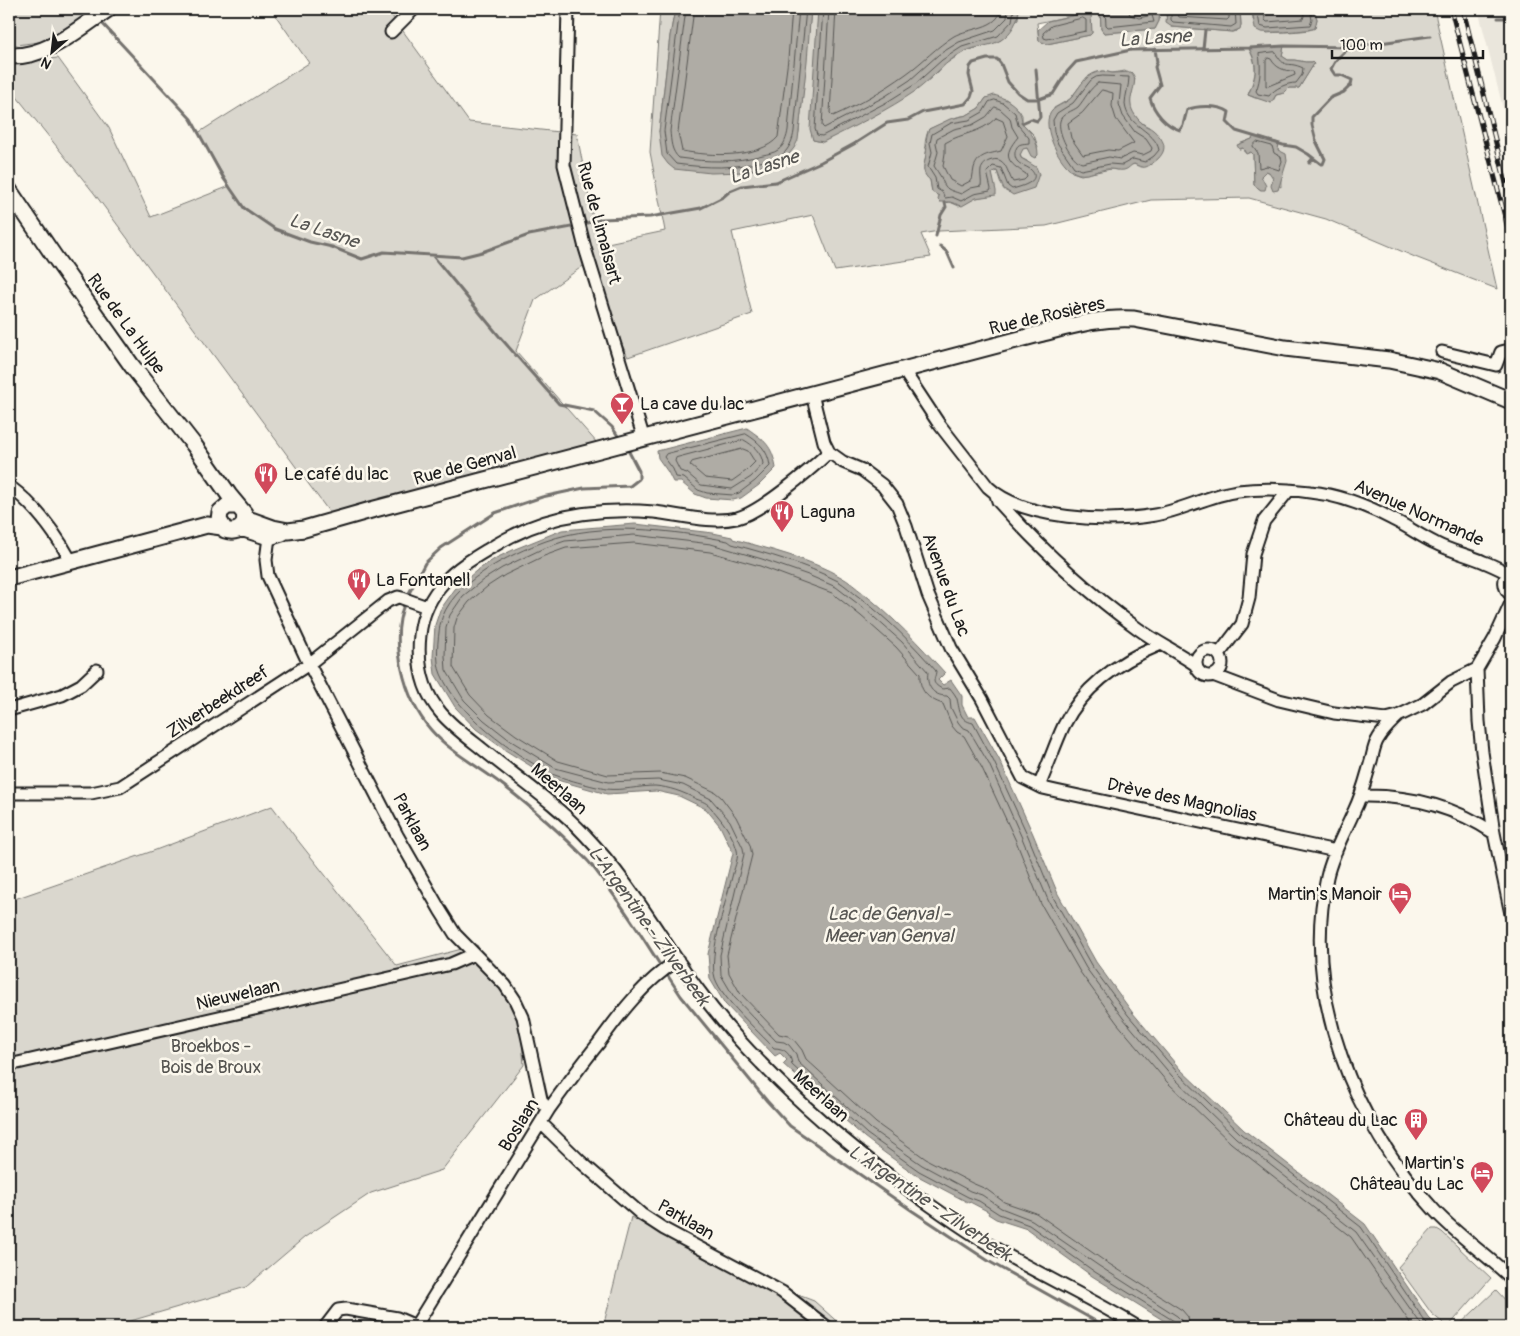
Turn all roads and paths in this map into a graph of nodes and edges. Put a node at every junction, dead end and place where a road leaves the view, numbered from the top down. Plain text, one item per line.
1 (108, 9) edge
2 (414, 9) edge
3 (568, 9) edge
4 (391, 32) dead end
5 (9, 56) edge
6 (9, 190) edge
7 (1442, 352) dead end
8 (1511, 354) edge
9 (904, 371) junction
10 (812, 394) junction
11 (1511, 401) edge
12 (644, 439) junction
13 (623, 444) joint
14 (829, 452) junction
15 (9, 486) edge
16 (1288, 490) junction
17 (995, 494) junction
18 (228, 518) junction
19 (288, 530) junction
20 (269, 537) junction
21 (71, 561) junction
22 (1510, 572) edge
23 (9, 578) edge
24 (1511, 595) edge
25 (1511, 603) edge
26 (427, 608) junction
27 (1161, 644) junction
28 (1216, 652) junction
29 (1198, 659) junction
30 (308, 664) junction
31 (1477, 669) junction
32 (97, 670) dead end
33 (1217, 671) junction
34 (9, 710) edge
35 (1398, 716) junction
36 (1023, 778) joint
37 (1039, 786) junction
38 (1363, 790) junction
39 (9, 794) edge
40 (1494, 833) junction
41 (1336, 851) junction
42 (1511, 914) edge
43 (474, 954) junction
44 (673, 964) junction
45 (9, 1065) edge
46 (549, 1109) junction
47 (542, 1123) junction
48 (1511, 1278) edge
49 (325, 1327) edge
50 (416, 1327) edge
51 (828, 1327) edge
52 (1138, 1327) edge

1 - 5 street
2 - 4 street
3 - 12 street, Rue de Limalsart
6 - 18 street, Rue de La Hulpe
7 - 8 street
9 - 10 street, Rue de Rosières
9 - 11 street, Rue de Rosières
9 - 17 street, Avenue Normande
10 - 12 street, Rue de Rosières
10 - 14 street
12 - 13 street, Rue de Rosières
13 - 19 street, Rue de Genval
14 - 26 street, Meerlaan
14 - 36 street, Avenue du Lac
15 - 21 street
16 - 17 street, Avenue Normande
16 - 22 street, Avenue Normande
16 - 28 street
17 - 27 street
18 - 19 street, Rue de Genval
18 - 20 street
18 - 21 street
19 - 20 street, Rue de Genval
20 - 30 street, Parklaan
21 - 23 street
22 - 24 street
25 - 31 street
26 - 30 street, Zilverbeekdreef
26 - 44 street, Meerlaan
27 - 29 street
27 - 37 street
28 - 29 street
28 - 33 street
29 - 33 street
30 - 39 street, Zilverbeekdreef
30 - 43 street, Parklaan
31 - 35 street
31 - 40 street
32 - 34 street
33 - 35 street
35 - 38 street
36 - 37 street, Drève des Magnolias
37 - 41 street, Drève des Magnolias
38 - 40 street
38 - 41 street
40 - 42 street
41 - 48 street
43 - 45 street, Nieuwelaan
43 - 46 street, Parklaan
44 - 46 street, Boslaan
44 - 52 street, Meerlaan
46 - 47 street, Boslaan
47 - 50 street, Boslaan
47 - 51 street, Parklaan
49 - 50 street

